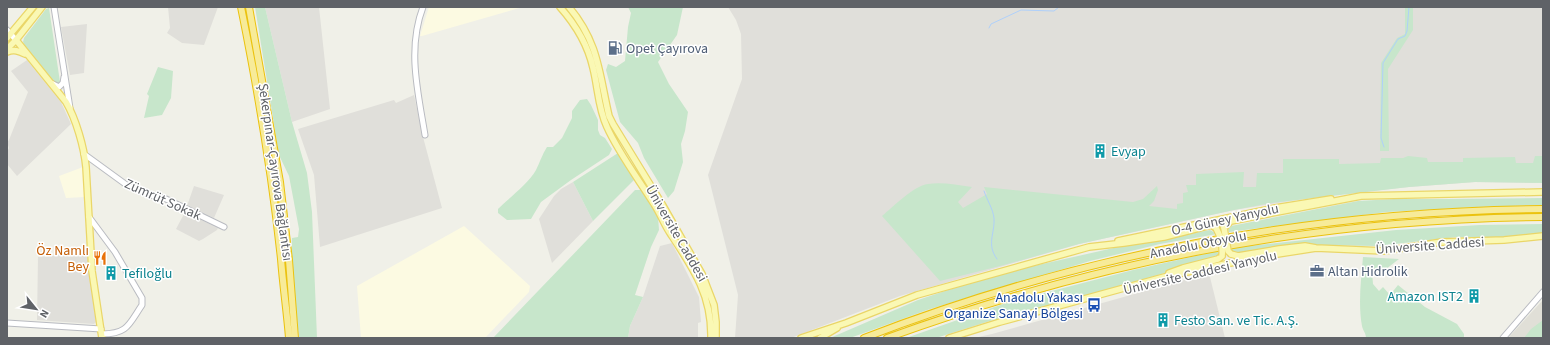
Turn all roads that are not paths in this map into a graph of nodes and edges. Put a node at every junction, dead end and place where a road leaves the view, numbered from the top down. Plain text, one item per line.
1 (33, 7) edge
2 (42, 7) edge
3 (54, 7) edge
4 (238, 7) edge
5 (241, 7) edge
6 (250, 7) edge
7 (423, 7) edge
8 (560, 7) edge
9 (569, 7) edge
10 (8, 34) edge
11 (16, 40) junction
12 (250, 48) junction
13 (7, 49) edge
14 (7, 52) edge
15 (29, 56) junction
16 (64, 71) junction
17 (50, 83) junction
18 (71, 111) junction
19 (425, 135) dead end
20 (84, 154) junction
21 (1543, 192) edge
22 (1362, 196) junction
23 (1543, 209) edge
24 (88, 217) junction
25 (1543, 217) edge
26 (224, 227) dead end
27 (1543, 236) edge
28 (1089, 247) junction
29 (1316, 248) junction
30 (1146, 282) junction
31 (1543, 292) edge
32 (7, 323) edge
33 (846, 323) junction
34 (102, 335) edge
35 (289, 336) edge
36 (295, 338) edge
37 (712, 338) edge
38 (716, 338) edge
39 (801, 338) edge
40 (820, 338) edge
41 (864, 338) edge
42 (887, 338) edge
43 (949, 338) edge
44 (1502, 338) edge

1 - 10 main road
2 - 11 main road
3 - 16 street
4 - 12 highway
5 - 12 highway, Şekerpınar-Çayırova Bağlantısı
6 - 36 highway, Şekerpınar-Çayırova Bağlantısı
7 - 19 street
8 - 37 main road, Üniversite Caddesi
9 - 38 main road, Üniversite Caddesi
10 - 11 street
11 - 13 main road
11 - 15 main road
12 - 35 highway, Şekerpınar-Çayırova Bağlantısı
14 - 15 main road
15 - 17 main road
16 - 17 street
16 - 18 street
17 - 18 main road
18 - 20 main road
20 - 24 main road
20 - 26 street, Zümrüt Sokak
21 - 22 main road
22 - 28 main road, O-4 Güney Yanyolu
22 - 29 main road, bridge
23 - 41 highway, Anadolu Otoyolu
24 - 34 main road
24 - 34 street
25 - 42 highway, Anadolu Otoyolu
27 - 29 main road, Üniversite Caddesi
28 - 30 main road, bridge
28 - 33 main road
29 - 30 main road, Üniversite Caddesi Yanyolu
30 - 43 main road, Üniversite Caddesi Yanyolu
31 - 44 street
32 - 34 street
33 - 39 main road
33 - 40 main road

